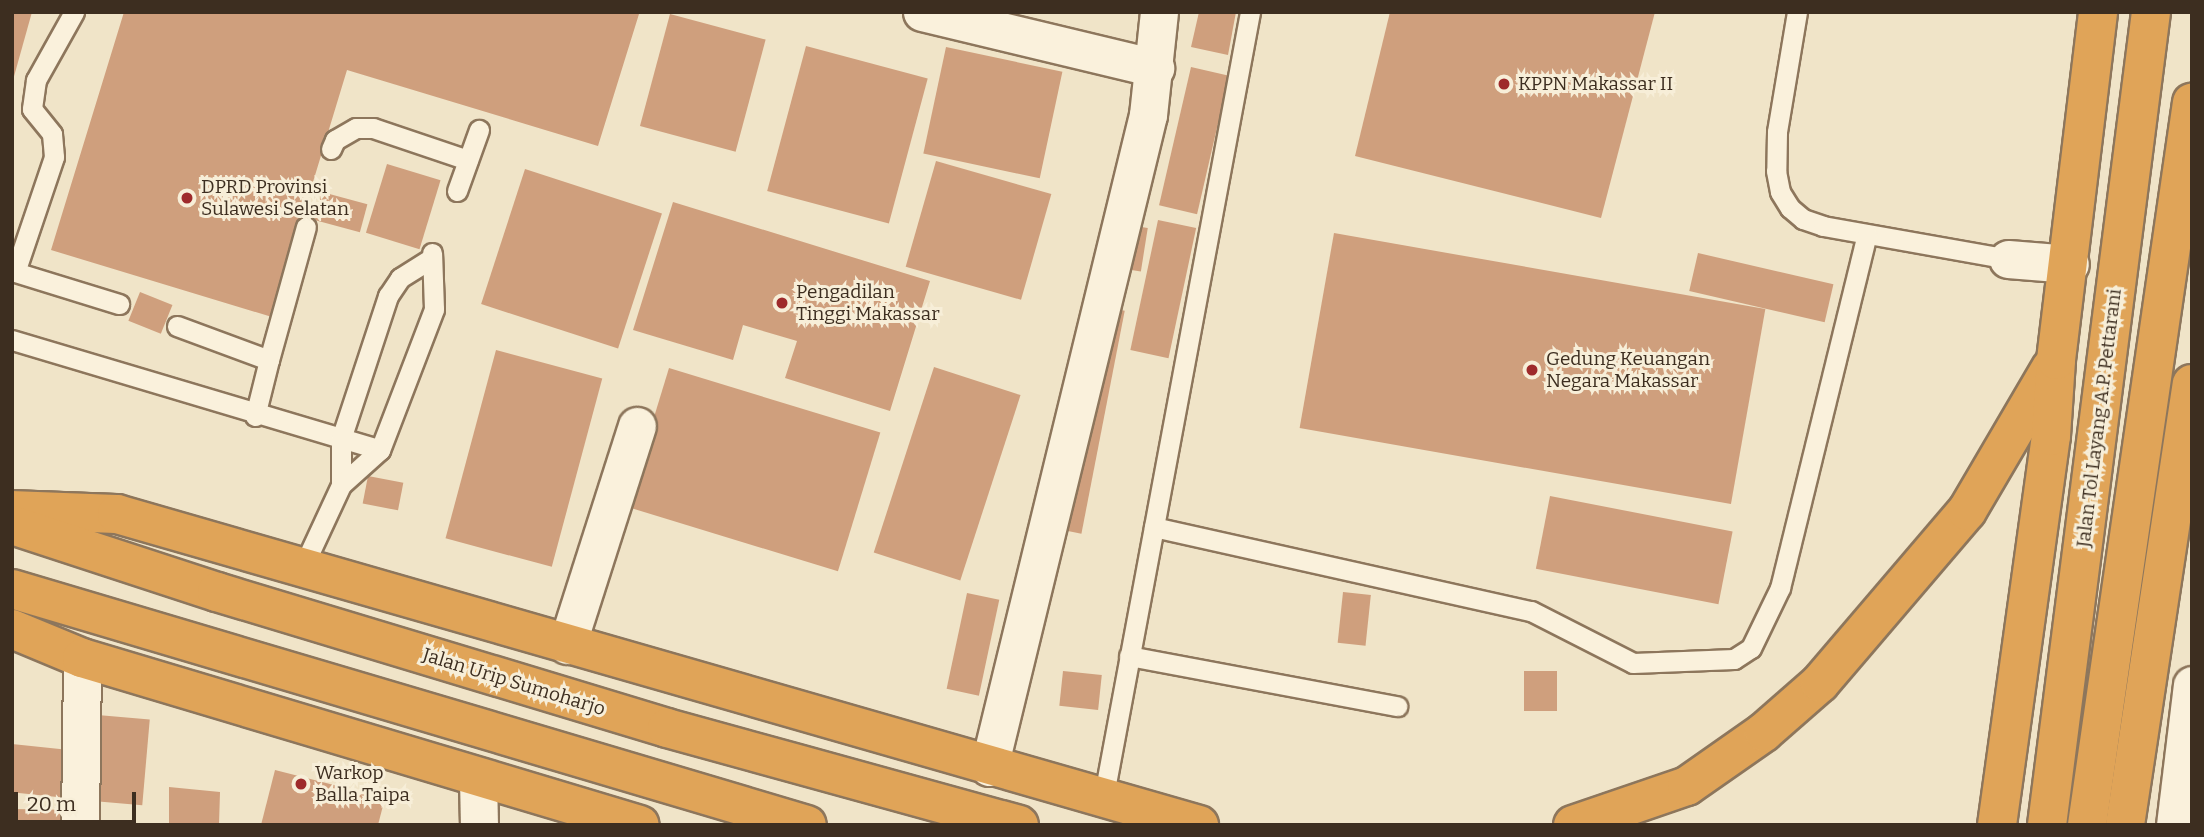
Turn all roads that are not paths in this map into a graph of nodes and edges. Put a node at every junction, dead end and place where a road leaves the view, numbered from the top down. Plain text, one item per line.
1 (75, 12) edge
2 (922, 12) edge
3 (1159, 12) edge
4 (1250, 12) edge
5 (1797, 12) edge
6 (2098, 12) edge
7 (2151, 12) edge
8 (1155, 68) junction
9 (2192, 103) edge
10 (479, 130) dead end
11 (331, 149) dead end
12 (468, 160) junction
13 (457, 191) dead end
14 (306, 227) dead end
15 (1867, 234) junction
16 (2008, 259) joint
17 (2070, 264) junction
18 (14, 274) edge
19 (119, 304) dead end
20 (177, 326) dead end
21 (12, 340) edge
22 (268, 360) junction
23 (2056, 360) junction
24 (2192, 384) edge
25 (255, 416) junction
26 (637, 426) dead end
27 (341, 439) junction
28 (380, 450) junction
29 (341, 485) junction
30 (12, 510) edge
31 (12, 525) edge
32 (1154, 527) junction
33 (302, 569) junction
34 (12, 589) edge
35 (12, 629) edge
36 (567, 645) junction
37 (1129, 656) junction
38 (82, 658) junction
39 (2192, 685) edge
40 (1396, 706) dead end
41 (989, 767) junction
42 (478, 778) junction
43 (1103, 800) junction
44 (80, 825) edge
45 (479, 825) edge
46 (640, 825) edge
47 (807, 825) edge
48 (1019, 825) edge
49 (1199, 825) edge
50 (1573, 825) edge
51 (1997, 825) edge
52 (2047, 825) edge
53 (2087, 825) edge
54 (2126, 825) edge
55 (2175, 825) edge

1 - 18 lane
2 - 8 street
3 - 8 street
4 - 32 lane
5 - 15 lane
6 - 17 highway
7 - 52 highway, Jalan Tol Layang A.P. Pettarani
8 - 41 street
9 - 53 highway
10 - 12 lane
11 - 12 lane
12 - 13 lane
14 - 22 lane
15 - 16 lane
15 - 32 lane
16 - 17 street
17 - 23 highway
18 - 19 lane
20 - 22 lane
21 - 25 lane
22 - 25 lane
23 - 50 highway
23 - 51 highway
24 - 54 highway
25 - 27 lane
26 - 36 street
27 - 28 lane
27 - 28 lane
27 - 29 lane
28 - 29 lane
29 - 33 lane
30 - 33 highway
31 - 48 highway, Jalan Urip Sumoharjo
32 - 37 lane
33 - 36 highway
34 - 47 highway
35 - 38 highway
36 - 41 highway
37 - 40 lane
37 - 43 lane
38 - 42 highway
38 - 44 street
39 - 55 street
41 - 43 highway
42 - 45 street
42 - 46 highway
43 - 49 highway

